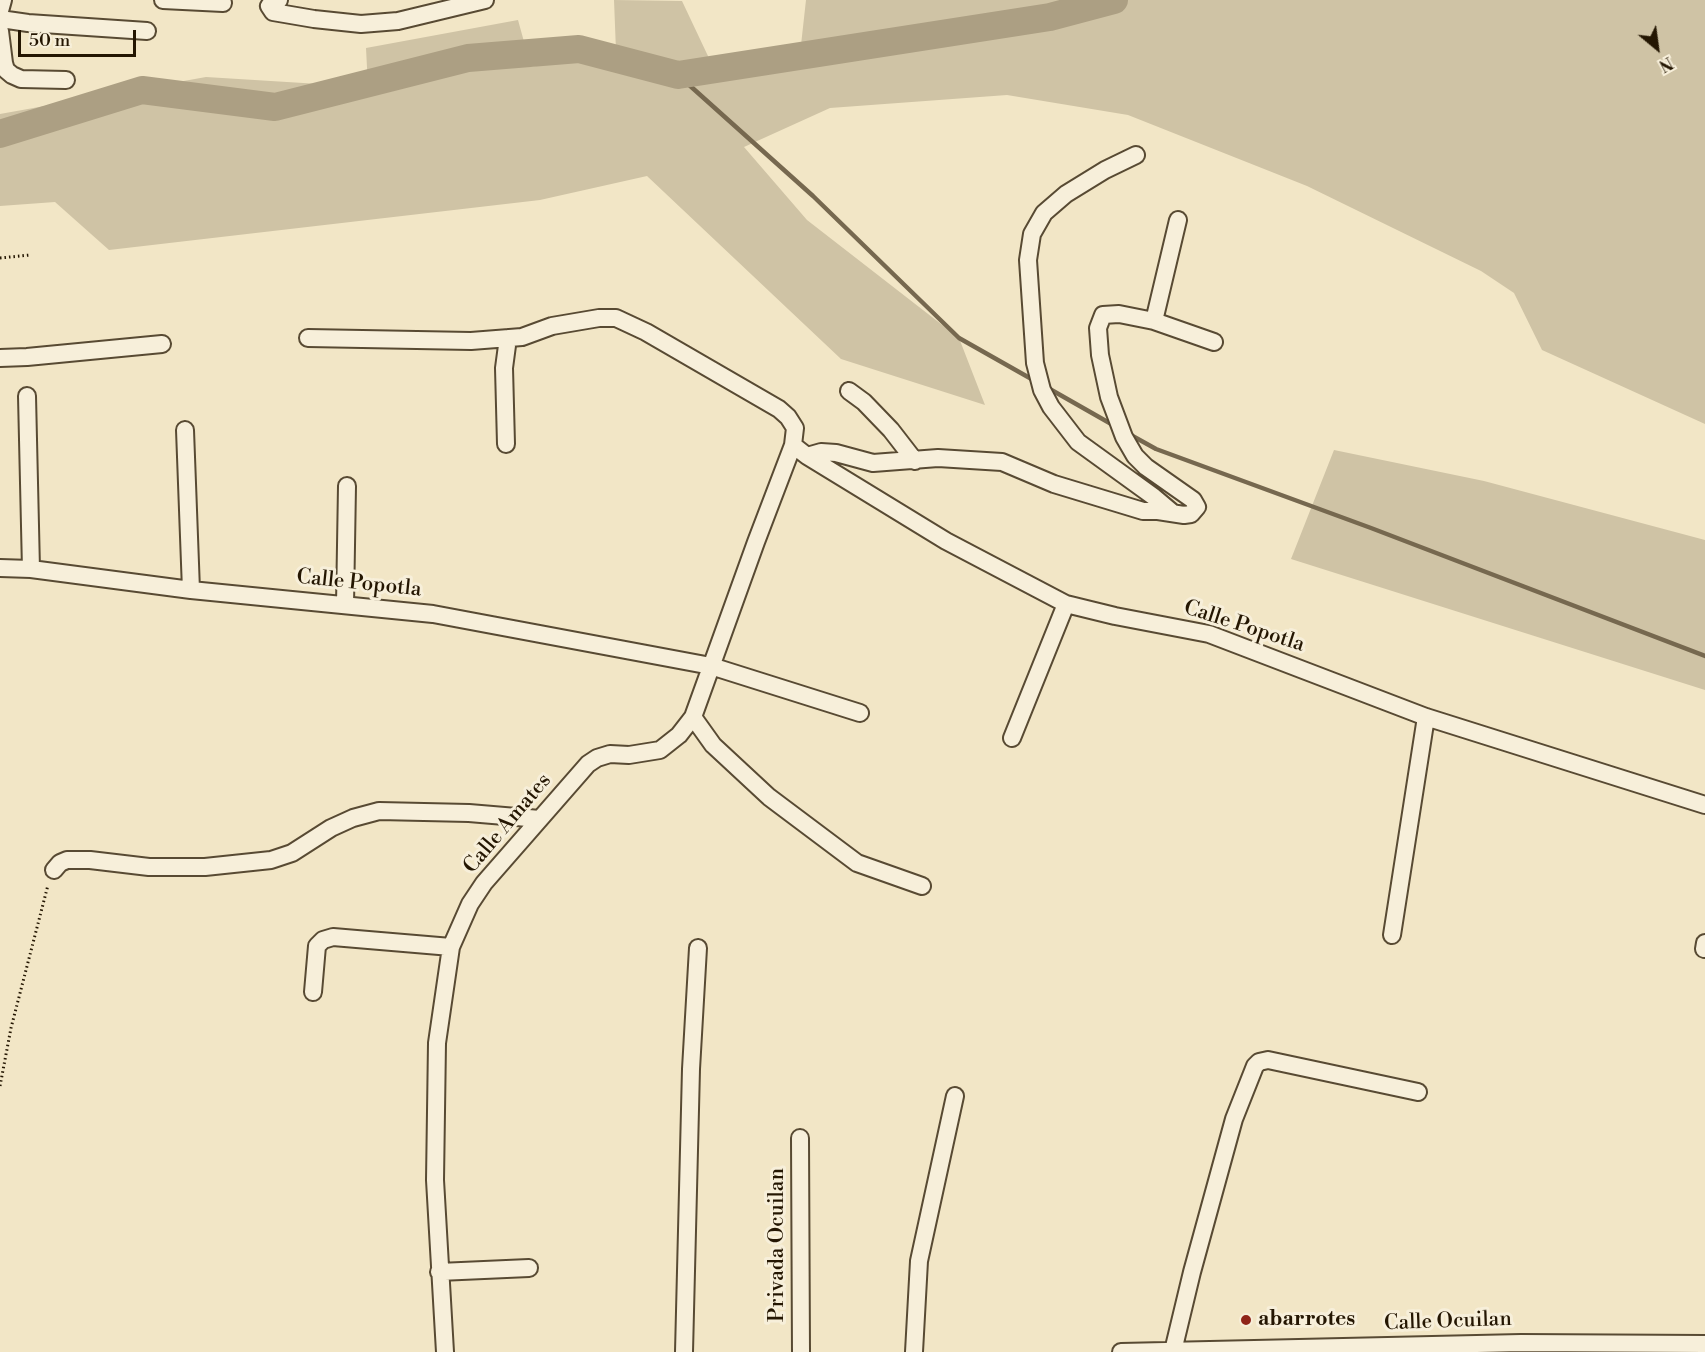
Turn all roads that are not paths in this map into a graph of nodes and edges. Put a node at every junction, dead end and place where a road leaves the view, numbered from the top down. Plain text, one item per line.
1 (3, 0) edge
2 (163, 0) edge
3 (279, 0) edge
4 (485, 0) edge
5 (224, 3) dead end
6 (0, 10) edge
7 (0, 19) edge
8 (0, 31) edge
9 (147, 31) dead end
10 (66, 80) dead end
11 (1136, 155) dead end
12 (1178, 220) dead end
13 (1154, 321) junction
14 (308, 338) dead end
15 (508, 338) junction
16 (1214, 342) dead end
17 (162, 344) dead end
18 (0, 358) edge
19 (849, 391) dead end
20 (27, 396) dead end
21 (185, 430) dead end
22 (506, 444) dead end
23 (800, 451) junction
24 (915, 461) junction
25 (347, 486) dead end
26 (1173, 513) junction
27 (0, 568) edge
28 (31, 569) junction
29 (192, 590) junction
30 (345, 604) junction
31 (1066, 604) junction
32 (711, 666) junction
33 (860, 713) dead end
34 (693, 717) junction
35 (1426, 717) junction
36 (1012, 738) dead end
37 (1705, 805) edge
38 (540, 819) junction
39 (54, 870) road end
40 (922, 886) dead end
41 (1392, 935) dead end
42 (451, 947) junction
43 (698, 948) dead end
44 (313, 992) dead end
45 (1419, 1092) dead end
46 (955, 1096) dead end
47 (800, 1138) dead end
48 (529, 1268) dead end
49 (440, 1272) junction
50 (1705, 1344) edge
51 (1173, 1351) edge
52 (445, 1352) edge
53 (684, 1352) edge
54 (801, 1352) edge
55 (914, 1352) edge
56 (1120, 1352) edge

1 - 6 street
2 - 5 street
3 - 4 street
7 - 9 street
8 - 10 street
11 - 26 street
12 - 13 street
13 - 16 street
13 - 26 street
14 - 15 street
15 - 22 street
15 - 23 street
17 - 18 street
19 - 24 street
20 - 28 street
21 - 29 street
23 - 24 street
23 - 31 street, Calle Popotla
23 - 32 street, Calle Amates
24 - 26 street
25 - 30 street
27 - 28 street, Calle Popotla
28 - 29 street, Calle Popotla
29 - 30 street, Calle Popotla
30 - 32 street, Calle Popotla
31 - 35 street, Calle Popotla
31 - 36 street
32 - 33 street, Calle Popotla
32 - 34 street, Calle Amates
34 - 38 street, Calle Amates
34 - 40 street
35 - 37 street, Calle Popotla
35 - 41 street
38 - 39 street
38 - 42 street, Calle Amates
42 - 44 street
42 - 49 street, Calle Amates
43 - 53 street
45 - 51 street
46 - 55 street
47 - 54 street, Privada Ocuilan
48 - 49 street
49 - 52 street, Calle Amates
50 - 51 street, Calle Ocuilan
51 - 56 street, Calle Ocuilan

